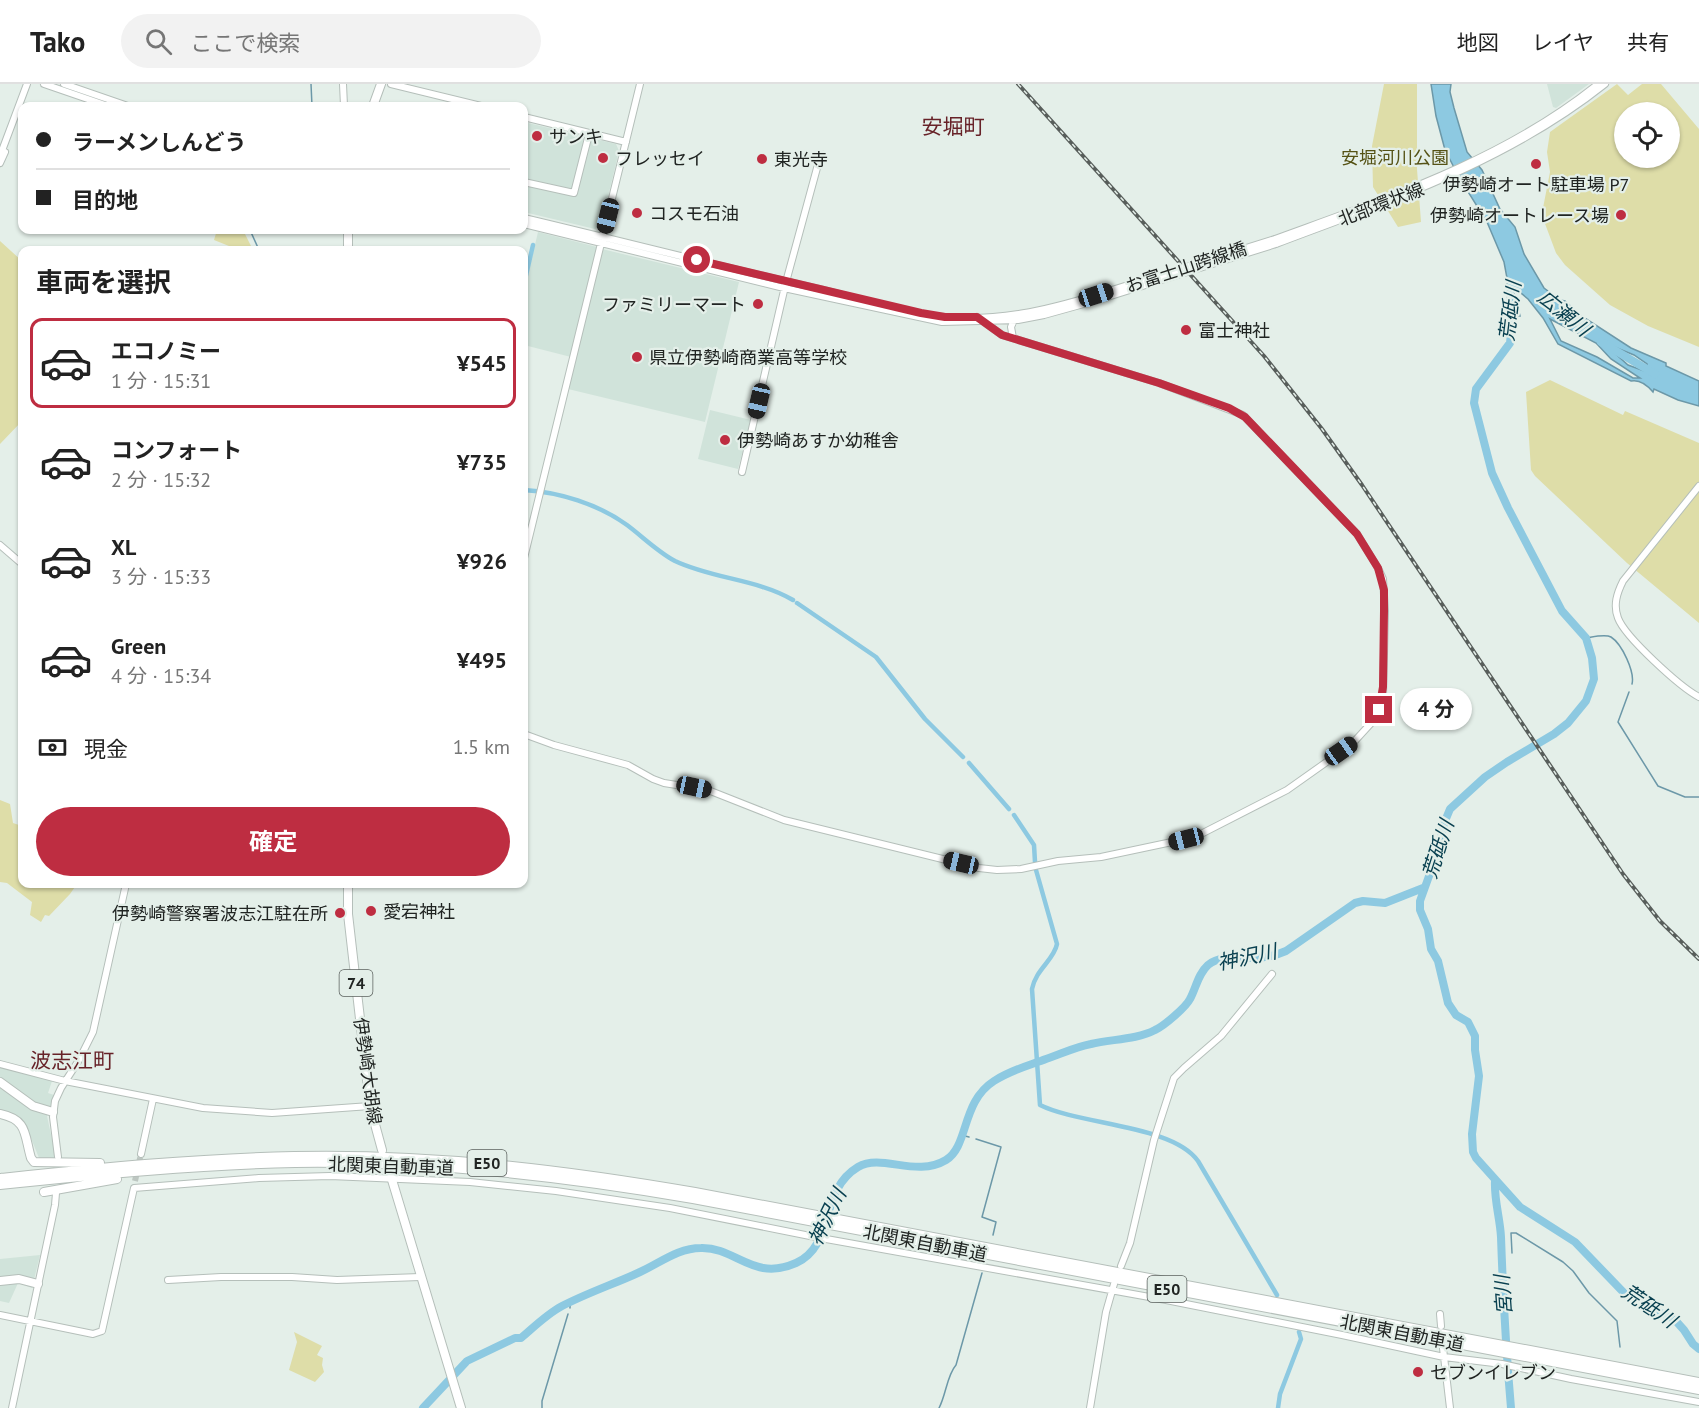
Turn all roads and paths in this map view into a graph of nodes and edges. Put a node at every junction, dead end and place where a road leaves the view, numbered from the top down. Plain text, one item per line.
1 (29, 84) edge
2 (64, 84) edge
3 (343, 84) edge
4 (381, 84) edge
5 (391, 84) edge
6 (640, 84) edge
7 (1598, 84) edge
8 (1605, 84) edge
9 (46, 85) edge
10 (77, 87) edge
11 (54, 93) dead end
12 (22, 102) edge
13 (24, 102) edge
14 (95, 102) edge
15 (117, 102) edge
16 (344, 102) edge
17 (374, 102) edge
18 (465, 102) edge
19 (18, 111) edge
20 (1563, 113) junction
21 (528, 118) edge
22 (18, 120) edge
23 (589, 134) junction
24 (626, 142) junction
25 (823, 155) dead end
26 (0, 156) edge
27 (0, 163) edge
28 (528, 183) edge
29 (528, 219) edge
30 (528, 225) edge
31 (602, 239) junction
32 (1276, 241) joint
33 (785, 285) junction
34 (1097, 298) junction
35 (980, 319) junction
36 (1014, 320) junction
37 (1013, 338) junction
38 (742, 472) dead end
39 (1699, 486) edge
40 (528, 542) edge
41 (0, 545) edge
42 (18, 561) edge
43 (1699, 697) edge
44 (528, 735) edge
45 (125, 888) edge
46 (348, 888) edge
47 (1272, 974) dead end
48 (0, 1064) edge
49 (65, 1081) junction
50 (0, 1084) edge
51 (153, 1099) junction
52 (370, 1106) junction
53 (53, 1112) junction
54 (0, 1115) edge
55 (22, 1139) dead end
56 (382, 1150) dead end
57 (141, 1154) tunnel mouth
58 (58, 1157) dead end
59 (160, 1163) junction
60 (207, 1167) junction
61 (388, 1170) dead end
62 (0, 1178) edge
63 (391, 1179) junction
64 (0, 1185) edge
65 (44, 1192) dead end
66 (56, 1193) dead end
67 (808, 1217) junction
68 (1121, 1266) dead end
69 (420, 1277) junction
70 (168, 1280) dead end
71 (0, 1282) edge
72 (38, 1284) junction
73 (1113, 1288) junction
74 (1440, 1314) dead end
75 (0, 1315) edge
76 (30, 1321) junction
77 (1441, 1326) dead end
78 (1443, 1348) dead end
79 (1444, 1357) junction
80 (1699, 1382) edge
81 (1688, 1384) junction
82 (1699, 1390) edge
83 (1699, 1402) edge
84 (12, 1408) edge
85 (461, 1408) edge
86 (1090, 1408) edge
87 (1450, 1408) edge

1 - 12 street
1 - 13 street
2 - 10 street
3 - 16 street
4 - 17 main road
5 - 18 street
6 - 24 street
7 - 20 street, 北部環状線
8 - 20 street, 北部環状線
9 - 11 street
9 - 14 street
10 - 15 street
19 - 26 street
20 - 32 street, 北部環状線
21 - 23 street
22 - 27 street
23 - 24 street
23 - 28 street
24 - 31 street
25 - 33 street
29 - 31 street
30 - 31 street
31 - 33 street
31 - 40 street
32 - 34 street, お富士山跨線橋, bridge
33 - 35 street
33 - 38 street
34 - 35 street
34 - 36 street
35 - 36 street
35 - 37 street
36 - 37 street
37 - 44 street
39 - 43 street
41 - 42 street
45 - 49 street
46 - 52 main road, 伊勢崎大胡線 / 74
47 - 68 street
48 - 49 street
49 - 51 street
49 - 53 street
50 - 53 highway
51 - 52 street
51 - 57 street
52 - 56 main road, 伊勢崎大胡線 / 74
53 - 58 street
54 - 55 highway
54 - 59 highway
59 - 62 highway, 北関東自動車道 / E50
59 - 67 highway, 北関東自動車道 / E50
60 - 64 highway, 北関東自動車道 / E50
60 - 65 highway
60 - 67 highway, 北関東自動車道 / E50
61 - 63 main road
63 - 69 main road
63 - 73 street
63 - 76 street
66 - 72 street
67 - 81 highway, 北関東自動車道 / E50
69 - 70 street
69 - 85 main road
71 - 72 highway
72 - 76 street
73 - 79 street
73 - 86 street
74 - 77 street
75 - 76 street
76 - 84 street
78 - 79 street
79 - 83 street
79 - 87 street
80 - 81 highway, 北関東自動車道 / E50
81 - 82 highway, 北関東自動車道 / E50

